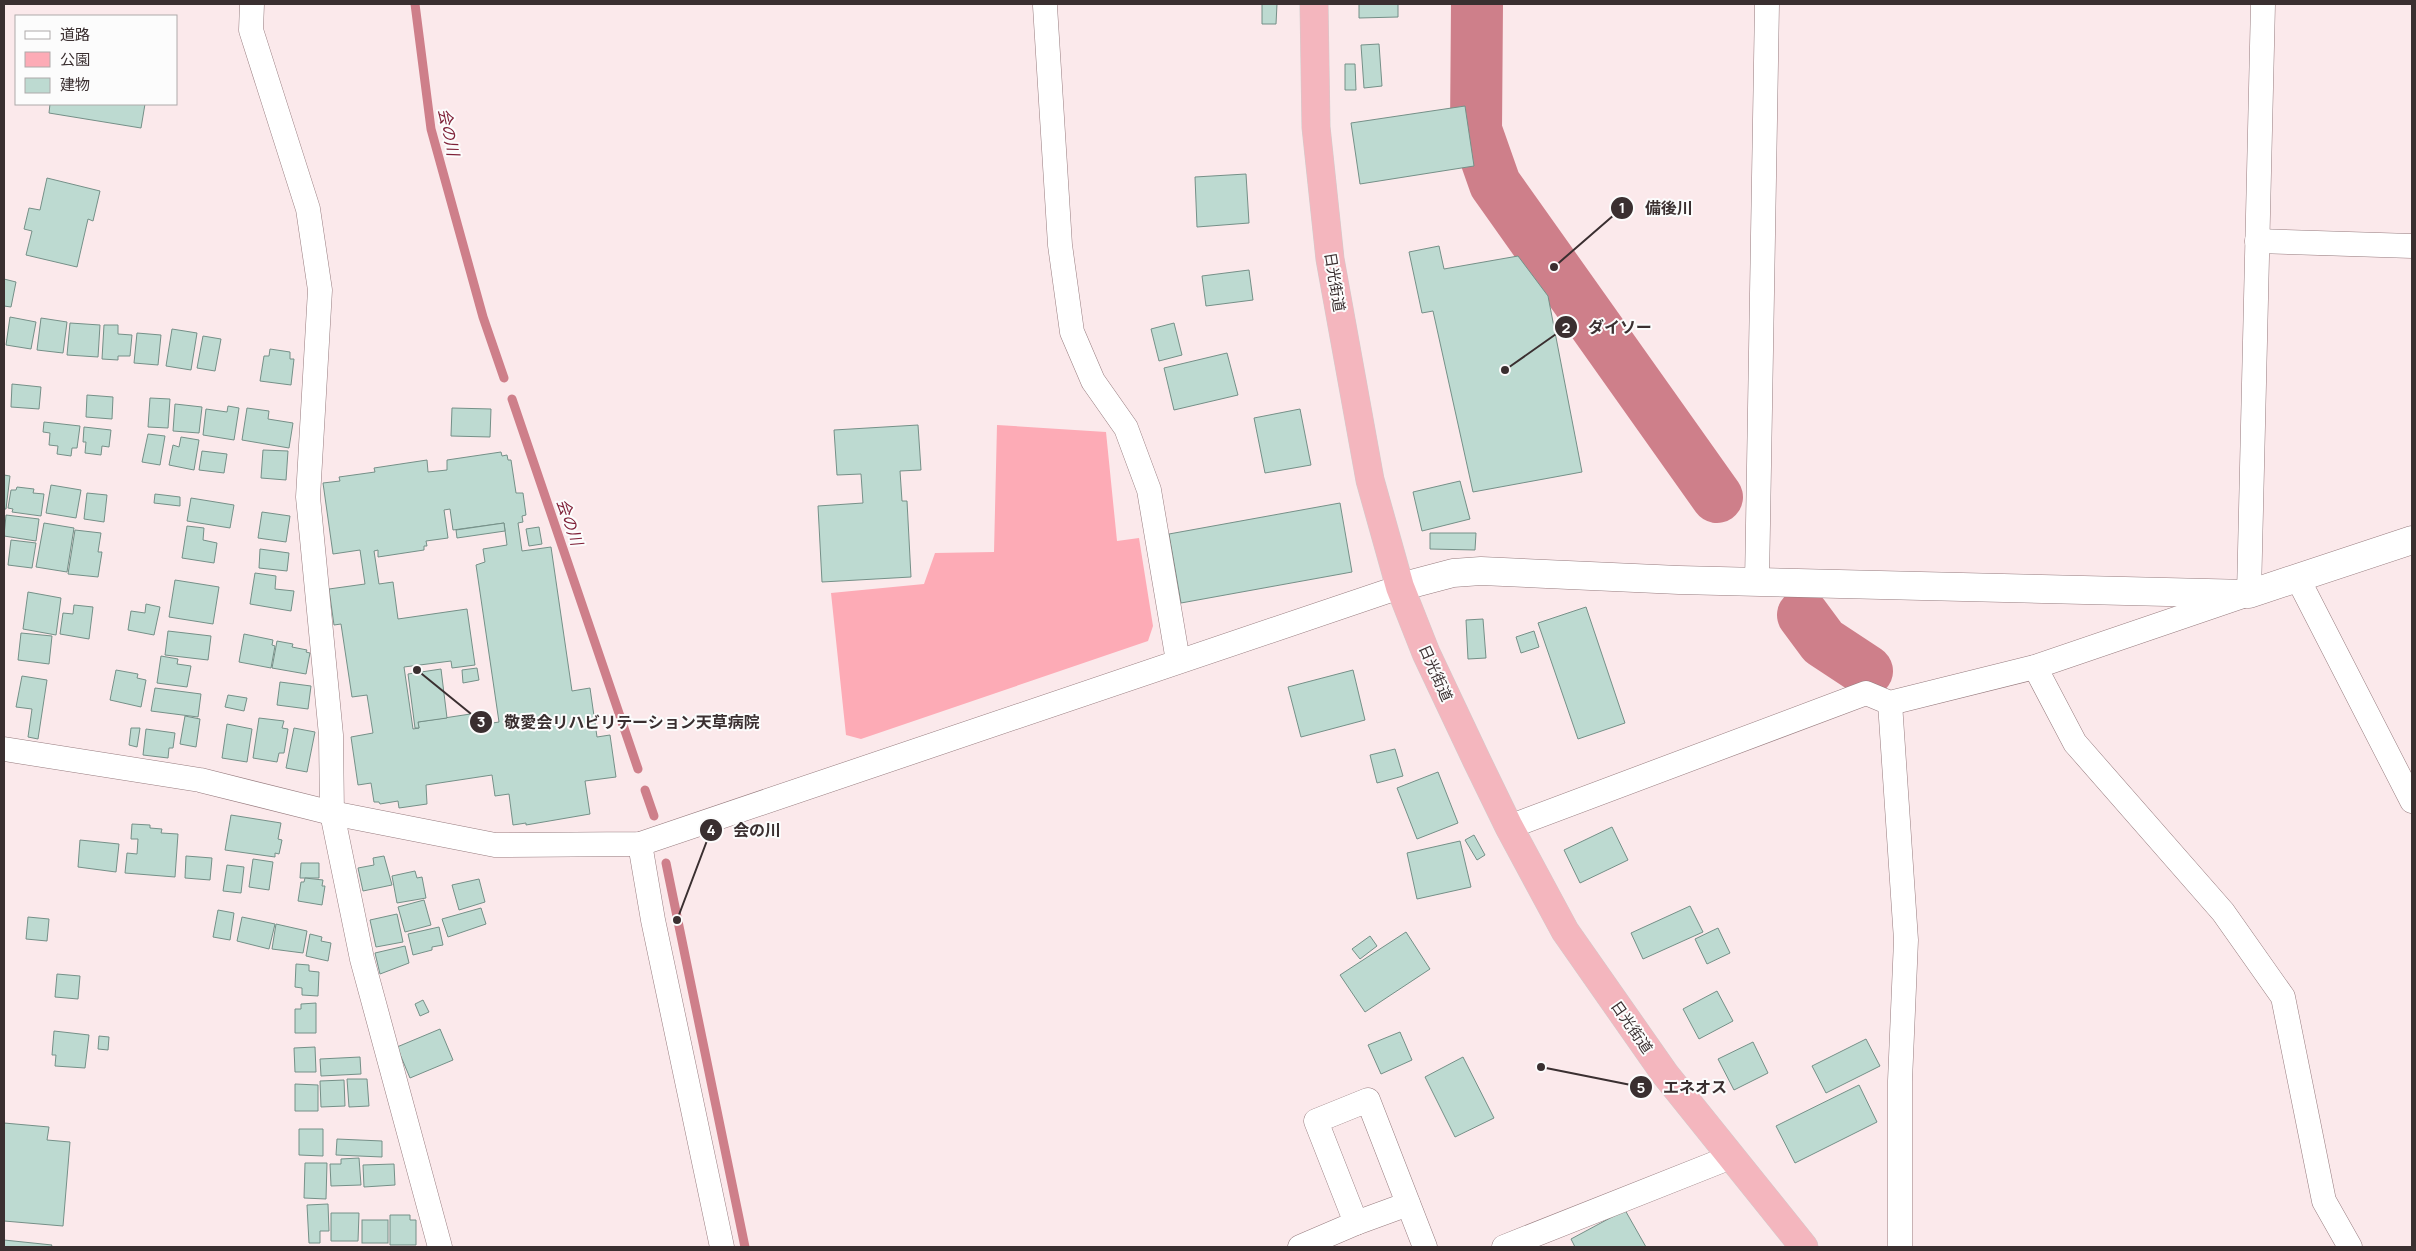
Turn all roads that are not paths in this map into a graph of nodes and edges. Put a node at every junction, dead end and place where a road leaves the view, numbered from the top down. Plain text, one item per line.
1 (252, 4) edge
2 (1314, 4) edge
3 (1767, 4) edge
4 (2263, 4) edge
5 (1045, 6) dead end
6 (2257, 241) junction
7 (2412, 246) edge
8 (2412, 540) edge
9 (2298, 579) junction
10 (1757, 582) junction
11 (1400, 587) junction
12 (2248, 594) junction
13 (1178, 661) junction
14 (2035, 667) junction
15 (1890, 703) junction
16 (4, 749) edge
17 (2412, 801) edge
18 (332, 813) junction
19 (1509, 827) junction
20 (640, 844) junction
21 (1731, 1157) junction
22 (1408, 1204) junction
23 (1356, 1223) junction
24 (440, 1247) edge
25 (722, 1247) edge
26 (1300, 1247) edge
27 (1425, 1247) edge
28 (1504, 1247) edge
29 (1804, 1247) edge
30 (1900, 1247) edge
31 (2350, 1247) edge

1 - 18 street
2 - 11 highway, 日光街道
3 - 10 street
4 - 6 street
5 - 13 street
6 - 7 street
6 - 12 street
8 - 9 street
9 - 12 street
9 - 17 street
10 - 11 street
10 - 12 street
11 - 13 street
11 - 19 highway, 日光街道
12 - 14 street
13 - 20 street
14 - 15 street
14 - 31 street
15 - 19 street
15 - 30 street
16 - 18 street
18 - 20 street
18 - 24 street
19 - 21 highway, 日光街道
20 - 25 street
21 - 28 street
21 - 29 highway, 日光街道
22 - 23 street
22 - 23 street
22 - 27 street
23 - 26 street

